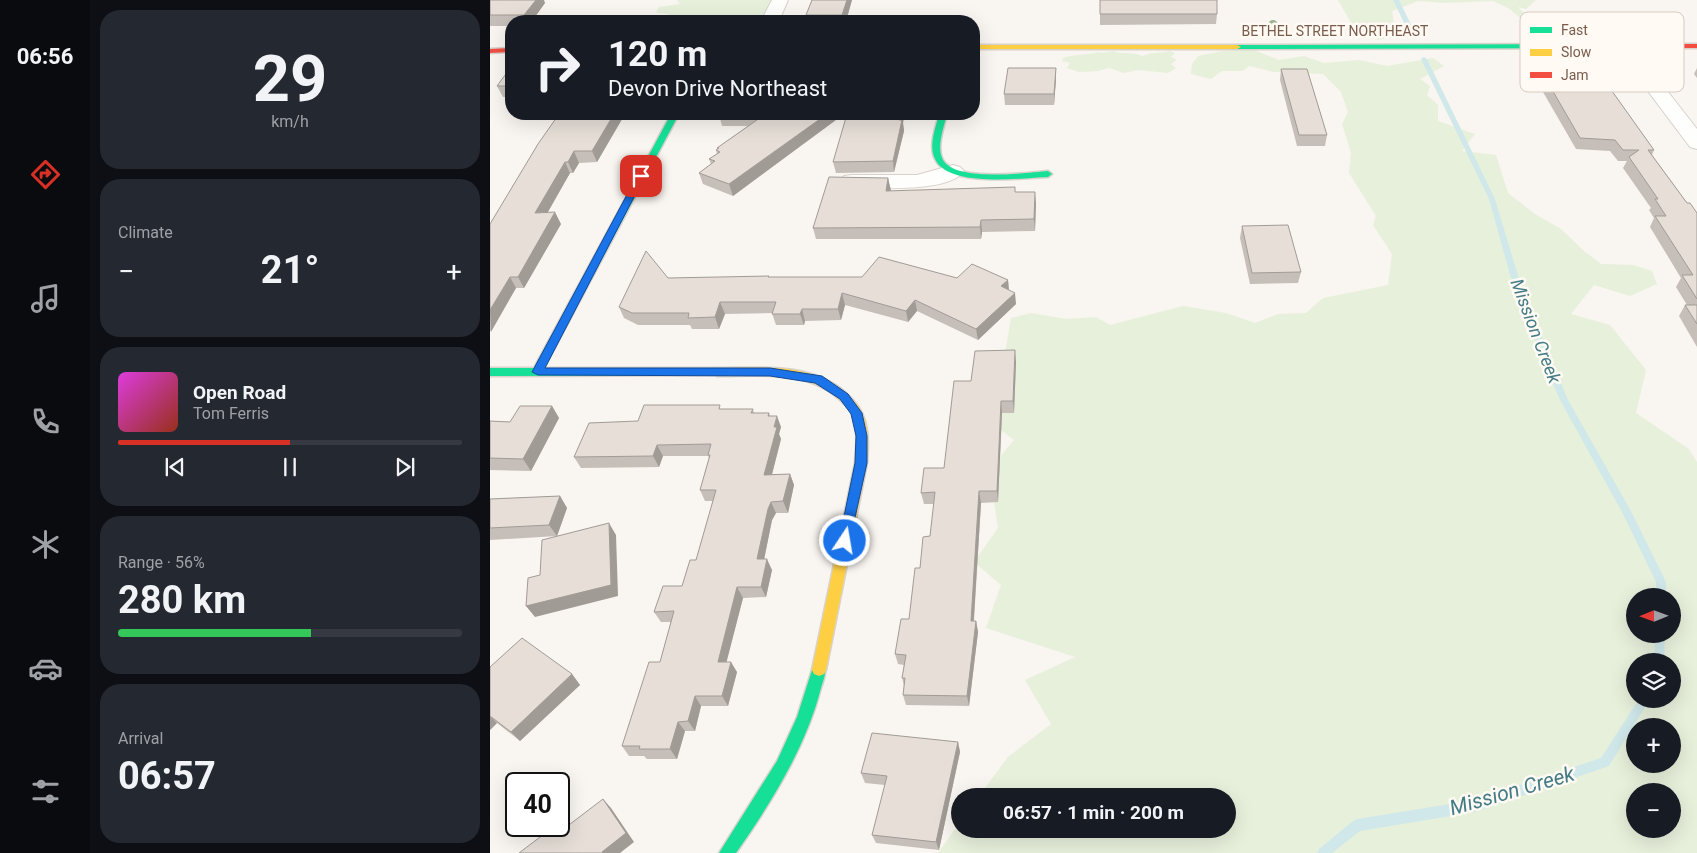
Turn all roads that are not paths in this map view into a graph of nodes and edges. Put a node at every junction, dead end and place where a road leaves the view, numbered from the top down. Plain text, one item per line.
1 (780, 0) edge
2 (773, 15) edge
3 (1520, 46) edge
4 (1684, 46) edge
5 (1697, 46) edge
6 (980, 47) edge
7 (490, 50) edge
8 (505, 50) edge
9 (1658, 92) edge
10 (672, 120) edge
11 (941, 120) edge
12 (1697, 143) edge
13 (953, 171) junction
14 (1048, 174) dead end
15 (833, 181) edge
16 (490, 372) edge
17 (538, 372) junction
18 (727, 853) edge

1 - 2 street
3 - 6 street, BETHEL STREET NORTHEAST
4 - 5 street, BETHEL STREET NORTHEAST
7 - 8 street
9 - 12 street
10 - 17 street
11 - 13 street
13 - 14 street
13 - 15 street
16 - 17 street
17 - 18 street

